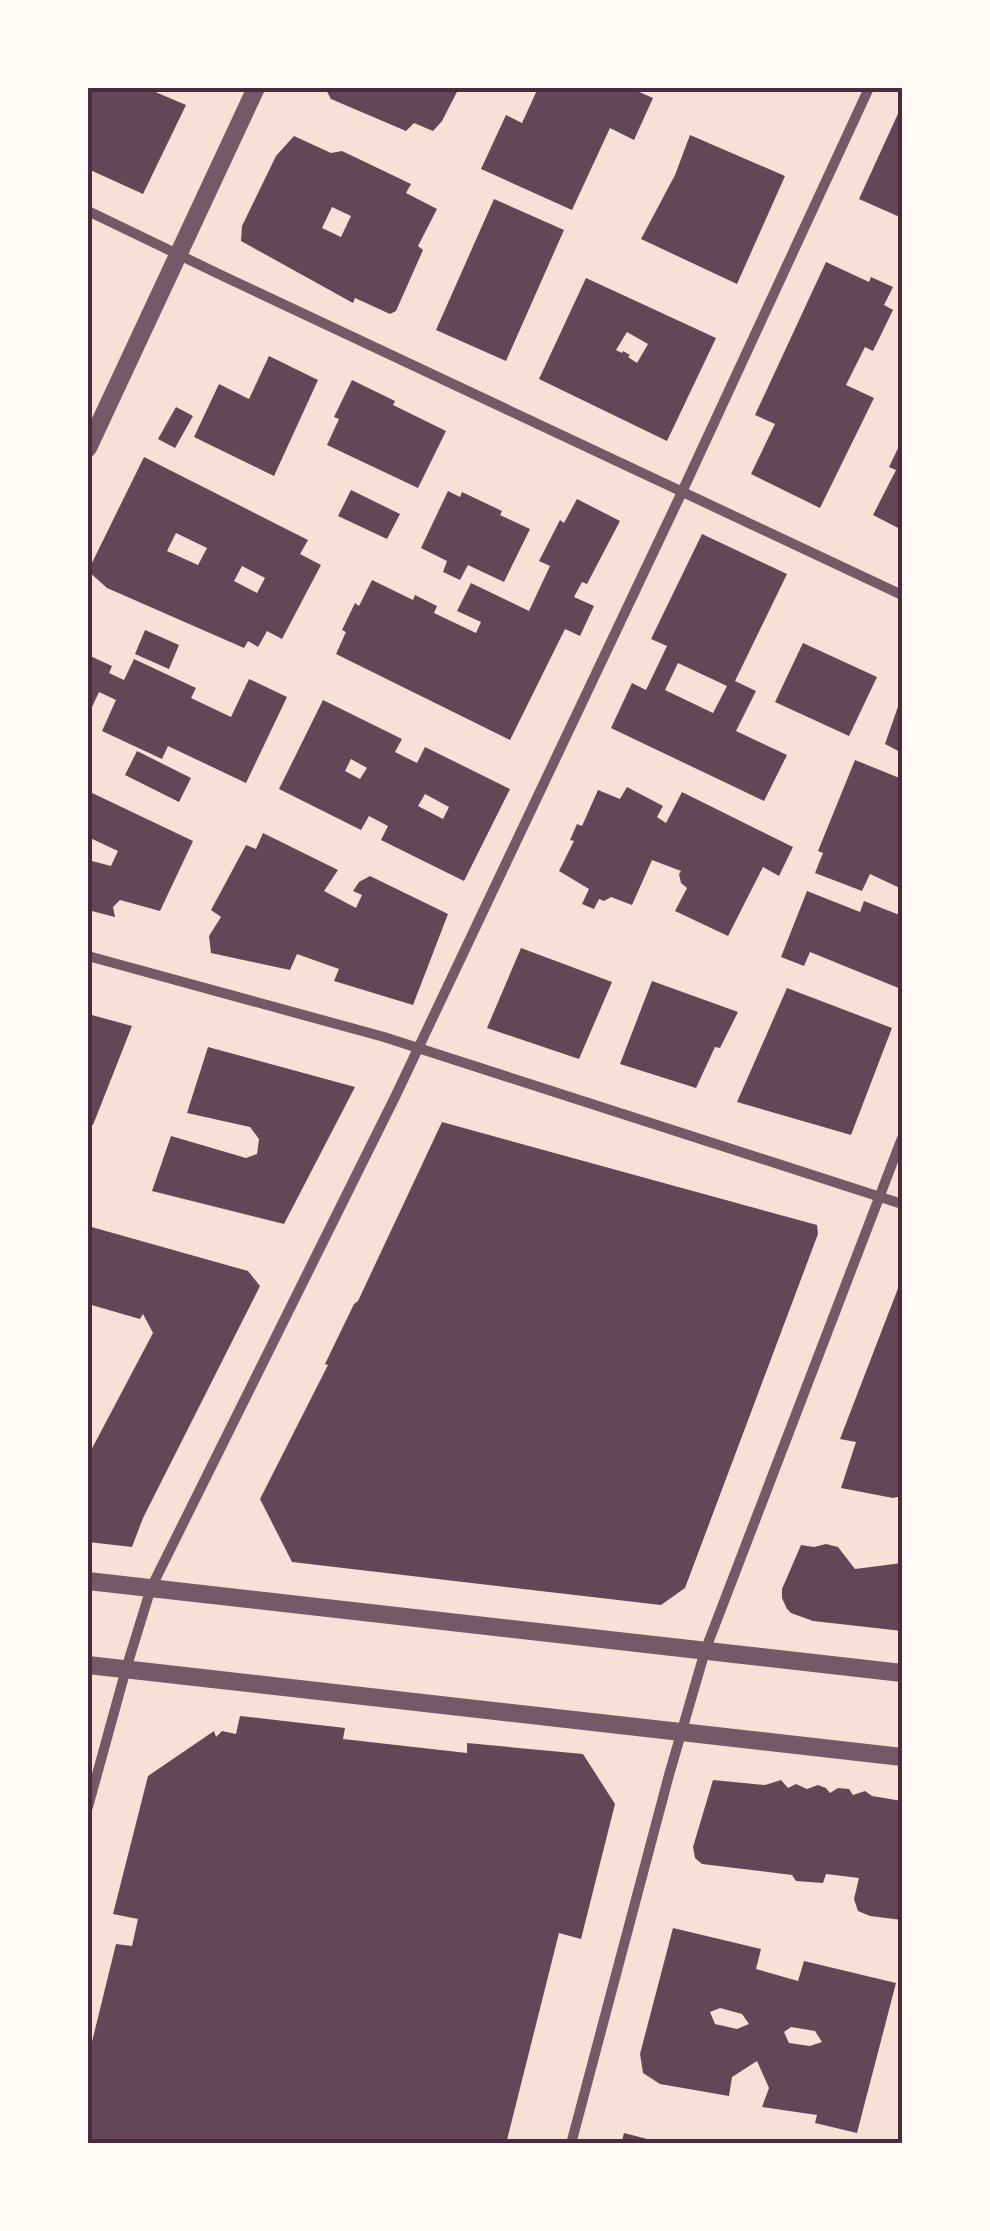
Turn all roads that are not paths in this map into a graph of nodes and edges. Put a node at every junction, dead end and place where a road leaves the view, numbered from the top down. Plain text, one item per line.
1 (256, 88) edge
2 (868, 88) edge
3 (88, 210) edge
4 (178, 254) junction
5 (88, 448) edge
6 (682, 492) junction
7 (902, 595) edge
8 (88, 956) edge
9 (418, 1048) junction
10 (902, 1138) edge
11 (881, 1196) junction
12 (902, 1204) edge
13 (88, 1581) edge
14 (151, 1588) junction
15 (705, 1651) junction
16 (88, 1665) edge
17 (126, 1669) junction
18 (902, 1673) edge
19 (680, 1733) junction
20 (902, 1757) edge
21 (88, 1806) edge
22 (571, 2144) edge

1 - 4 street
2 - 6 street
3 - 4 street
4 - 5 street
4 - 6 street
6 - 7 street
6 - 9 street
8 - 9 street
9 - 11 street
9 - 14 street
10 - 11 street
11 - 12 street
11 - 15 street
13 - 14 street
14 - 15 street
14 - 17 street
15 - 18 street
15 - 19 street
16 - 17 street
17 - 19 street
17 - 21 street
19 - 20 street
19 - 22 street

